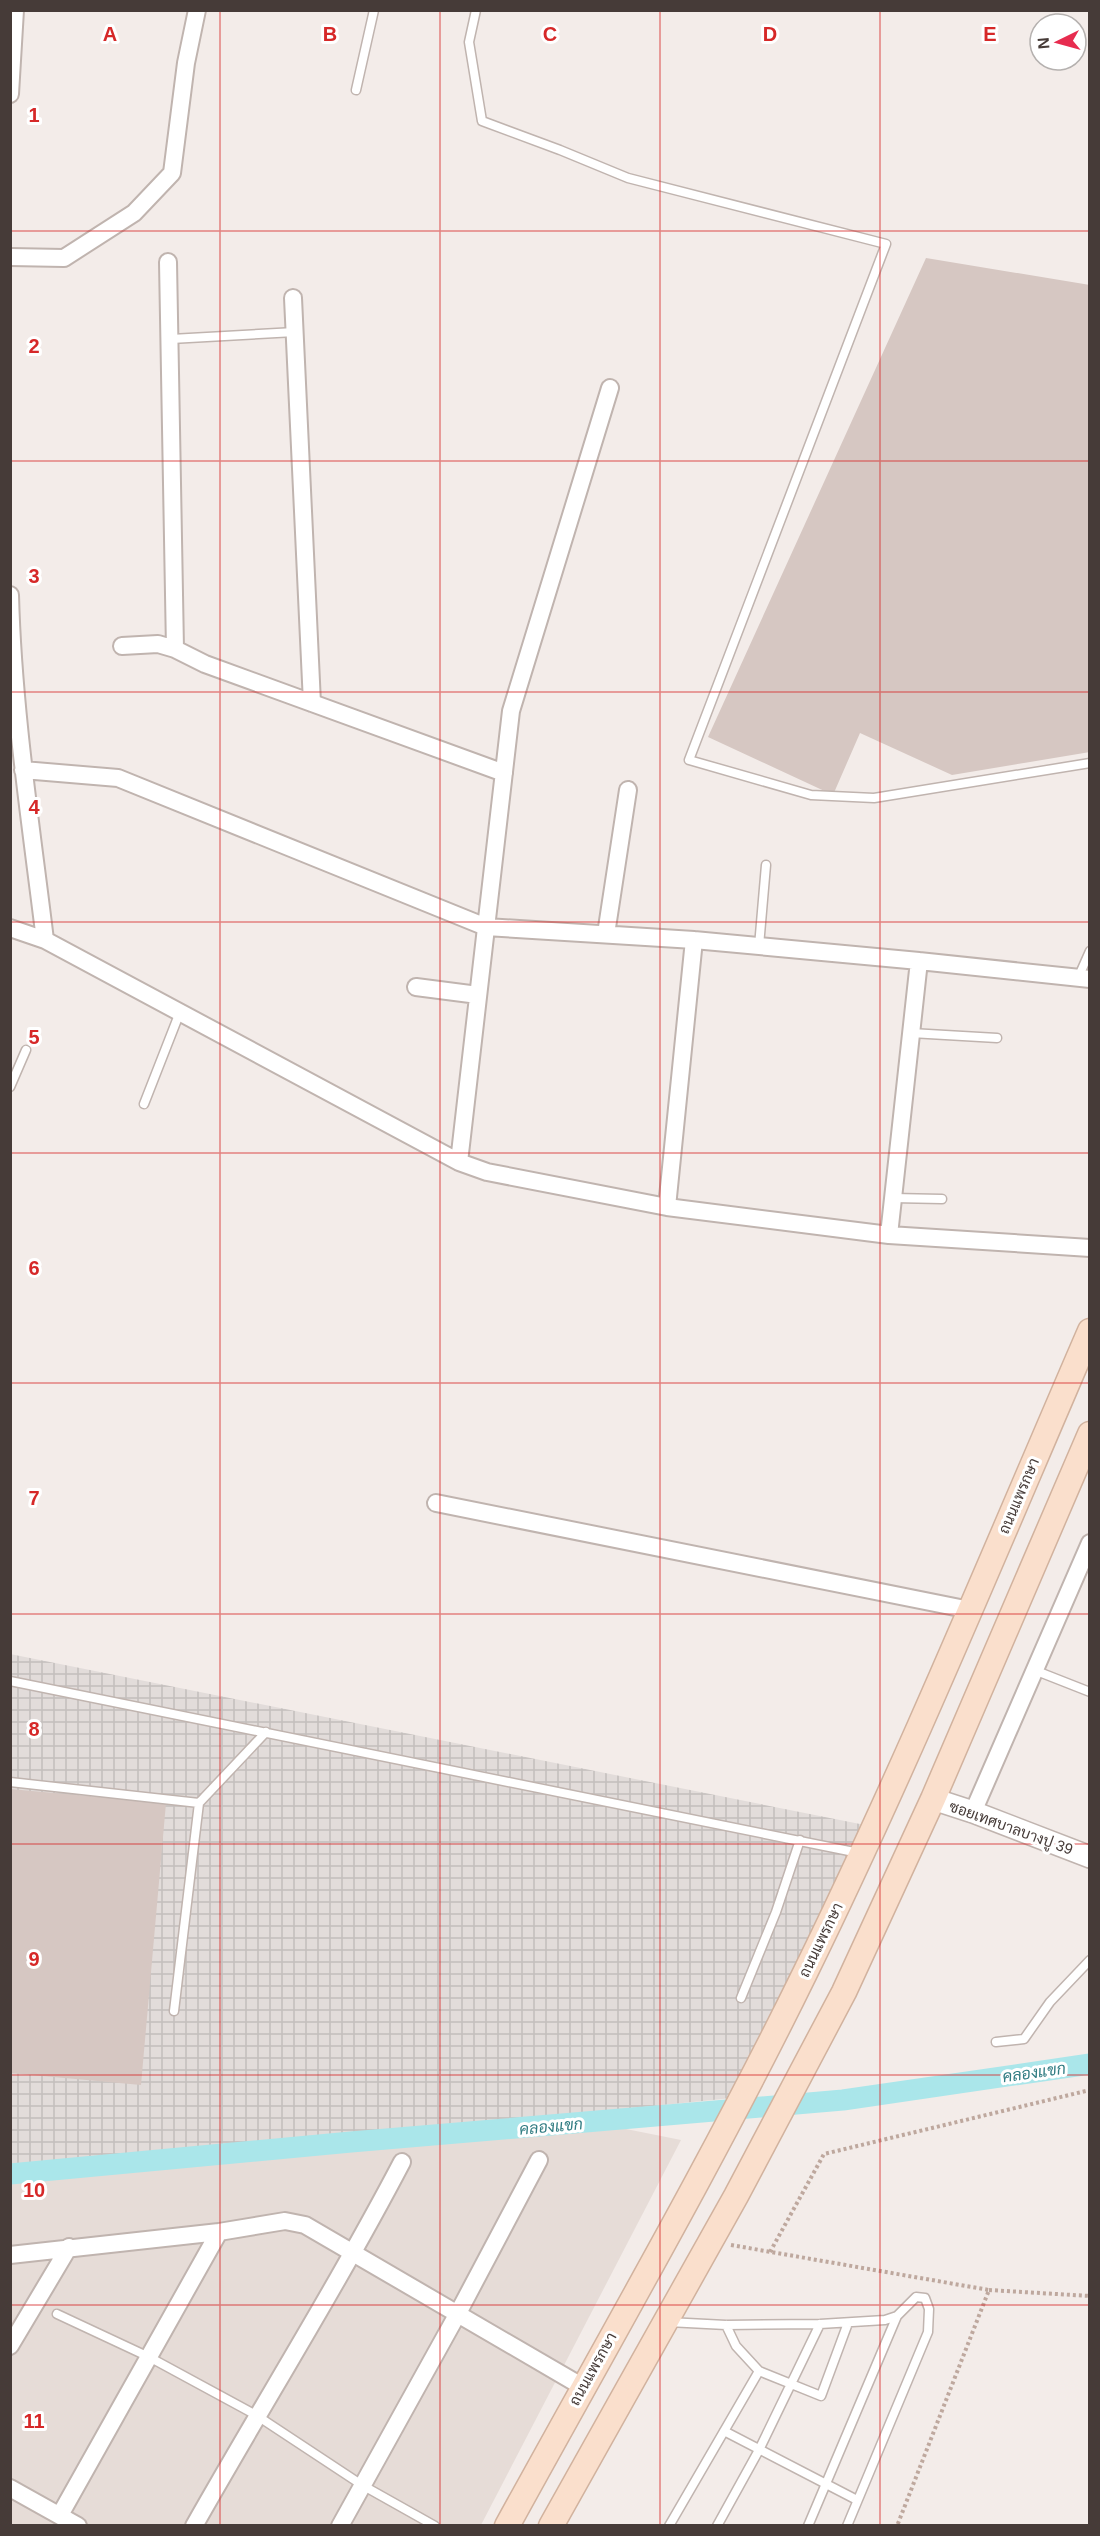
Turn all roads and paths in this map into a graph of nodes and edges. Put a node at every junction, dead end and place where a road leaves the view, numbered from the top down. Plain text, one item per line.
1 (15, 10) edge
2 (197, 10) edge
3 (374, 10) edge
4 (476, 10) edge
5 (11, 75) edge
6 (356, 90) dead end
7 (10, 94) edge
8 (10, 257) edge
9 (168, 262) dead end
10 (293, 298) dead end
11 (295, 332) junction
12 (171, 339) junction
13 (610, 388) dead end
14 (10, 595) edge
15 (122, 646) dead end
16 (175, 650) junction
17 (312, 703) junction
18 (1089, 763) edge
19 (17, 770) edge
20 (504, 773) junction
21 (628, 790) dead end
22 (766, 865) dead end
23 (486, 927) junction
24 (10, 928) edge
25 (606, 934) junction
26 (45, 940) junction
27 (694, 940) junction
28 (759, 946) junction
29 (1089, 951) edge
30 (919, 961) junction
31 (1084, 979) edge
32 (416, 987) dead end
33 (478, 995) junction
34 (180, 1012) junction
35 (911, 1033) junction
36 (997, 1038) dead end
37 (26, 1050) dead end
38 (10, 1087) edge
39 (144, 1104) dead end
40 (459, 1162) junction
41 (893, 1198) junction
42 (942, 1199) dead end
43 (667, 1207) junction
44 (889, 1235) junction
45 (1089, 1248) edge
46 (1089, 1331) edge
47 (1089, 1434) edge
48 (436, 1503) dead end
49 (1089, 1543) edge
50 (1084, 1571) edge
51 (970, 1610) junction
52 (1034, 1670) junction
53 (10, 1681) edge
54 (1089, 1692) edge
55 (266, 1732) junction
56 (10, 1782) edge
57 (933, 1799) junction
58 (199, 1803) junction
59 (973, 1812) junction
60 (800, 1839) junction
61 (862, 1854) junction
62 (1089, 1857) edge
63 (1089, 1960) edge
64 (741, 1998) dead end
65 (174, 2011) dead end
66 (996, 2042) dead end
67 (1089, 2090) edge
68 (539, 2160) dead end
69 (402, 2162) dead end
70 (219, 2232) junction
71 (69, 2247) junction
72 (770, 2252) dead end
73 (354, 2254) junction
74 (10, 2255) edge
75 (989, 2290) dead end
76 (1089, 2296) edge
77 (57, 2314) dead end
78 (457, 2315) junction
79 (897, 2316) junction
80 (663, 2322) junction
81 (848, 2323) junction
82 (820, 2324) junction
83 (726, 2325) junction
84 (10, 2346) edge
85 (148, 2357) junction
86 (759, 2371) junction
87 (791, 2384) junction
88 (583, 2387) junction
89 (256, 2415) junction
90 (724, 2431) junction
91 (759, 2450) junction
92 (362, 2485) junction
93 (826, 2485) junction
94 (10, 2488) edge
95 (857, 2500) junction
96 (60, 2515) junction
97 (78, 2526) edge
98 (194, 2526) edge
99 (340, 2526) edge
100 (435, 2526) edge
101 (507, 2526) edge
102 (551, 2526) edge
103 (669, 2526) edge
104 (717, 2526) edge
105 (808, 2526) edge
106 (847, 2526) edge

1 - 5 street
2 - 8 street
3 - 6 lane
4 - 18 lane
5 - 7 street
9 - 12 street
10 - 11 street
11 - 12 lane
11 - 17 street
12 - 16 street
13 - 20 street
14 - 19 street
15 - 16 street
16 - 17 street
17 - 20 street
19 - 23 street
19 - 26 street
20 - 23 street
21 - 25 street
22 - 28 lane
23 - 25 street
23 - 33 street
24 - 26 street
25 - 27 street
26 - 34 street
27 - 28 street
27 - 43 street
28 - 30 street
29 - 31 lane
30 - 31 street
30 - 35 street
32 - 33 street
33 - 40 street
34 - 39 lane
34 - 40 street
35 - 36 lane
35 - 41 street
37 - 38 lane
40 - 43 street
41 - 42 lane
41 - 44 street
43 - 44 street
44 - 45 street
46 - 51 main road, ถนนแพรกษา
47 - 57 main road
48 - 51 street
49 - 50 street
50 - 52 street
51 - 61 main road, ถนนแพรกษา
52 - 54 lane
52 - 59 street
53 - 55 lane
55 - 58 lane
55 - 60 lane
56 - 58 lane
57 - 59 street, ซอยเทศบาลบางปู 39
57 - 80 main road
58 - 65 lane
59 - 62 street, ซอยเทศบาลบางปู 39
60 - 61 lane
60 - 64 lane
61 - 88 main road, ถนนแพรกษา
63 - 66 lane
67 - 72 path
68 - 78 street
69 - 73 street
70 - 71 street
70 - 73 street
70 - 85 street
71 - 74 street
71 - 84 street
73 - 78 street
73 - 89 street
75 - 76 path
77 - 85 lane
78 - 88 street
78 - 92 street
79 - 81 lane
79 - 93 lane
79 - 95 lane
80 - 83 lane
80 - 102 main road
81 - 82 lane
81 - 87 lane
82 - 83 lane
82 - 87 lane
83 - 86 lane
85 - 89 lane
85 - 96 street
86 - 87 lane
86 - 90 lane
87 - 91 lane
88 - 101 main road, ถนนแพรกษา
89 - 92 lane
89 - 98 street
90 - 91 lane
90 - 103 lane
91 - 93 lane
91 - 104 lane
92 - 99 street
92 - 100 lane
93 - 95 lane
93 - 105 lane
94 - 96 street
95 - 106 lane
96 - 97 street

